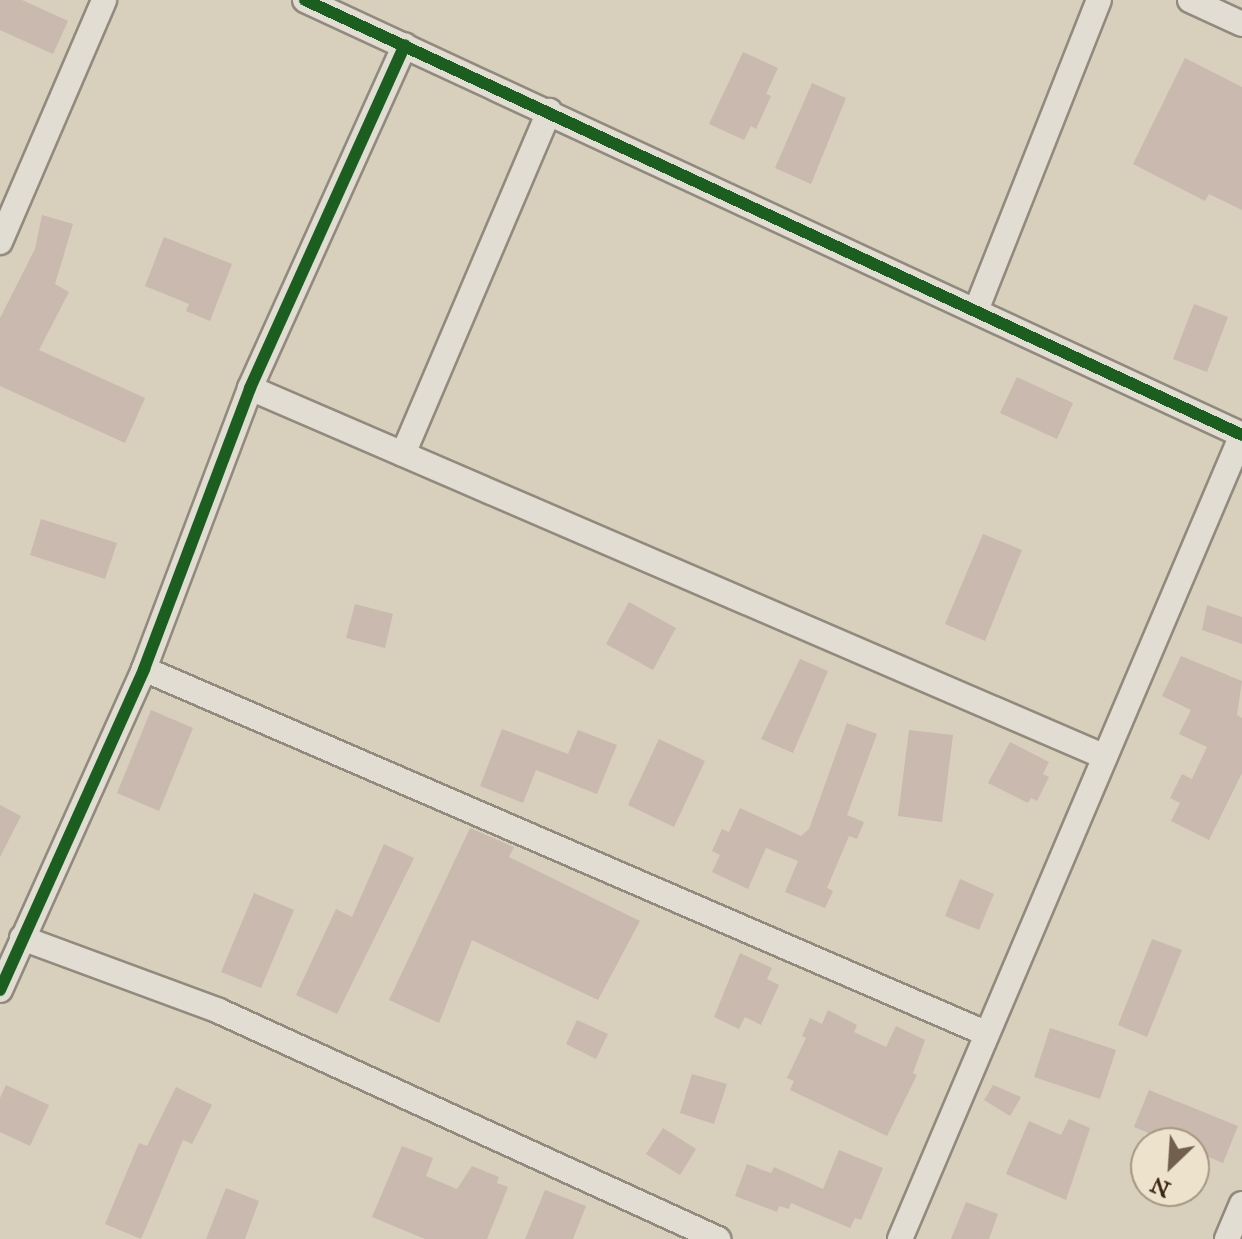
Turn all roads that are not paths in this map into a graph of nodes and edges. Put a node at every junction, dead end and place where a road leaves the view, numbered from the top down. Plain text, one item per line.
1 (104, 0) edge
2 (307, 0) edge
3 (1099, 0) edge
4 (1190, 0) edge
5 (1242, 24) edge
6 (405, 45) junction
7 (549, 111) junction
8 (0, 242) edge
9 (977, 308) junction
10 (250, 388) junction
11 (1242, 435) edge
12 (403, 454) junction
13 (144, 669) junction
14 (1103, 756) junction
15 (22, 938) junction
16 (0, 990) edge
17 (985, 1033) junction
18 (1242, 1204) edge
19 (716, 1239) edge
20 (900, 1239) edge
21 (1227, 1239) edge

1 - 8 street
2 - 6 street
3 - 9 street
4 - 5 street
6 - 7 street
6 - 10 street
7 - 9 street
7 - 12 street
9 - 11 street
10 - 12 street
10 - 13 street
11 - 14 street
12 - 14 street
13 - 15 street
13 - 17 street
14 - 17 street
15 - 16 street
15 - 19 street
17 - 20 street
18 - 21 street

